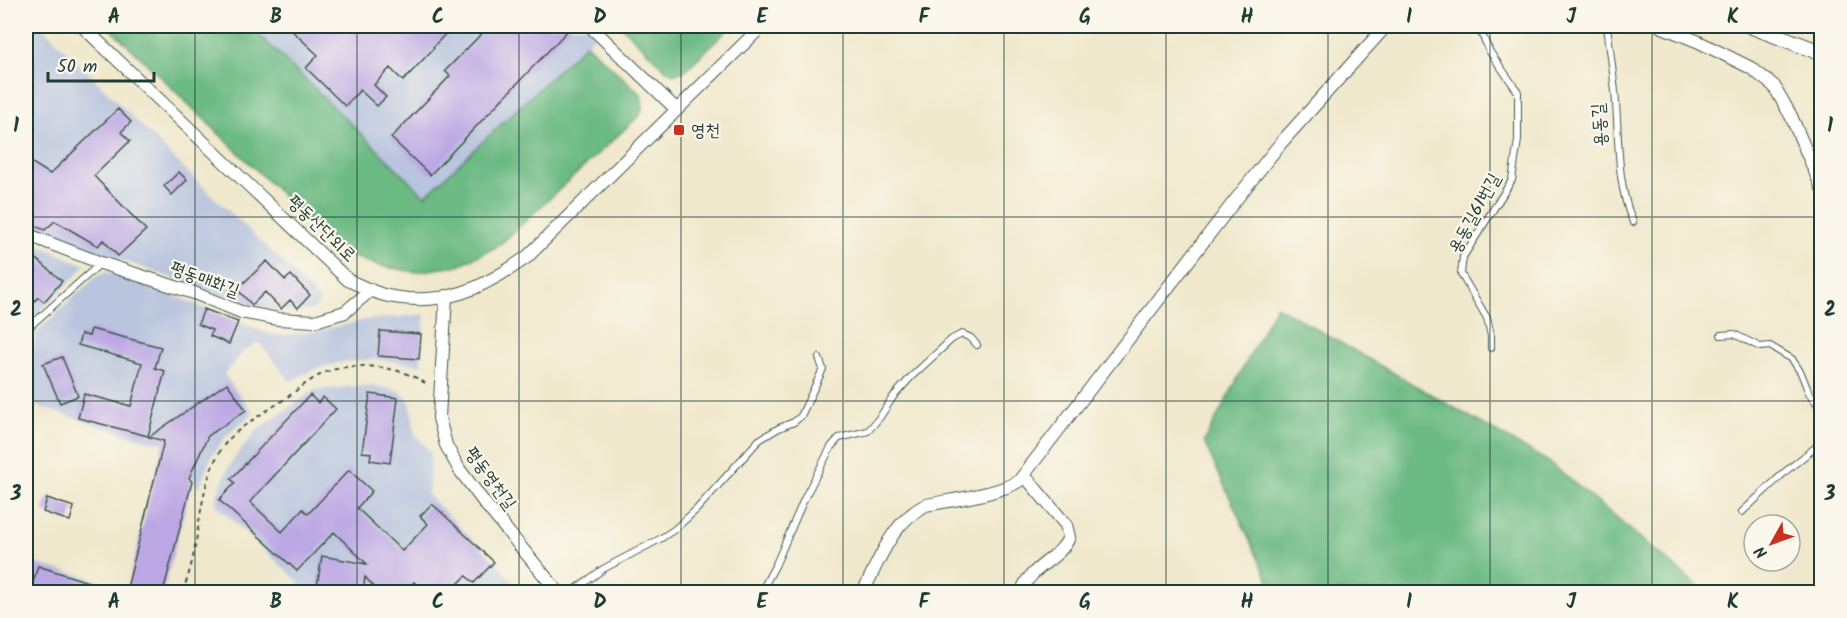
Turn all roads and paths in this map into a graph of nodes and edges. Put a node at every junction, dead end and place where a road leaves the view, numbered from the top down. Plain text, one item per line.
1 (82, 26) edge
2 (590, 26) edge
3 (762, 26) edge
4 (1386, 26) edge
5 (1478, 26) edge
6 (1607, 26) edge
7 (1660, 26) edge
8 (1751, 26) edge
9 (1821, 53) edge
10 (677, 110) junction
11 (1821, 188) edge
12 (1633, 222) dead end
13 (26, 234) edge
14 (101, 263) junction
15 (370, 290) junction
16 (446, 296) junction
17 (29, 327) dead end
18 (1721, 335) dead end
19 (977, 345) dead end
20 (1491, 348) dead end
21 (819, 358) dead end
22 (441, 401) junction
23 (1821, 410) edge
24 (1821, 442) edge
25 (1024, 476) junction
26 (1742, 512) dead end
27 (26, 532) edge
28 (26, 550) edge
29 (182, 592) edge
30 (558, 592) edge
31 (565, 592) edge
32 (761, 592) edge
33 (863, 592) edge
34 (1022, 592) edge

1 - 15 street, 평동산단외로
2 - 10 street
3 - 10 street, 평동산단외로
4 - 25 street
5 - 20 lane, 용동길61번길
6 - 12 lane, 용동길
7 - 11 street
8 - 9 street
10 - 16 street, 평동산단외로
13 - 14 street, 평동매화길
14 - 15 street, 평동매화길
14 - 17 lane
15 - 16 street, 평동산단외로
16 - 22 street, 평동영천길
18 - 23 lane
19 - 32 lane
21 - 31 lane
22 - 29 path
22 - 30 street, 평동영천길
24 - 26 lane
25 - 33 street
25 - 34 street
27 - 28 path

